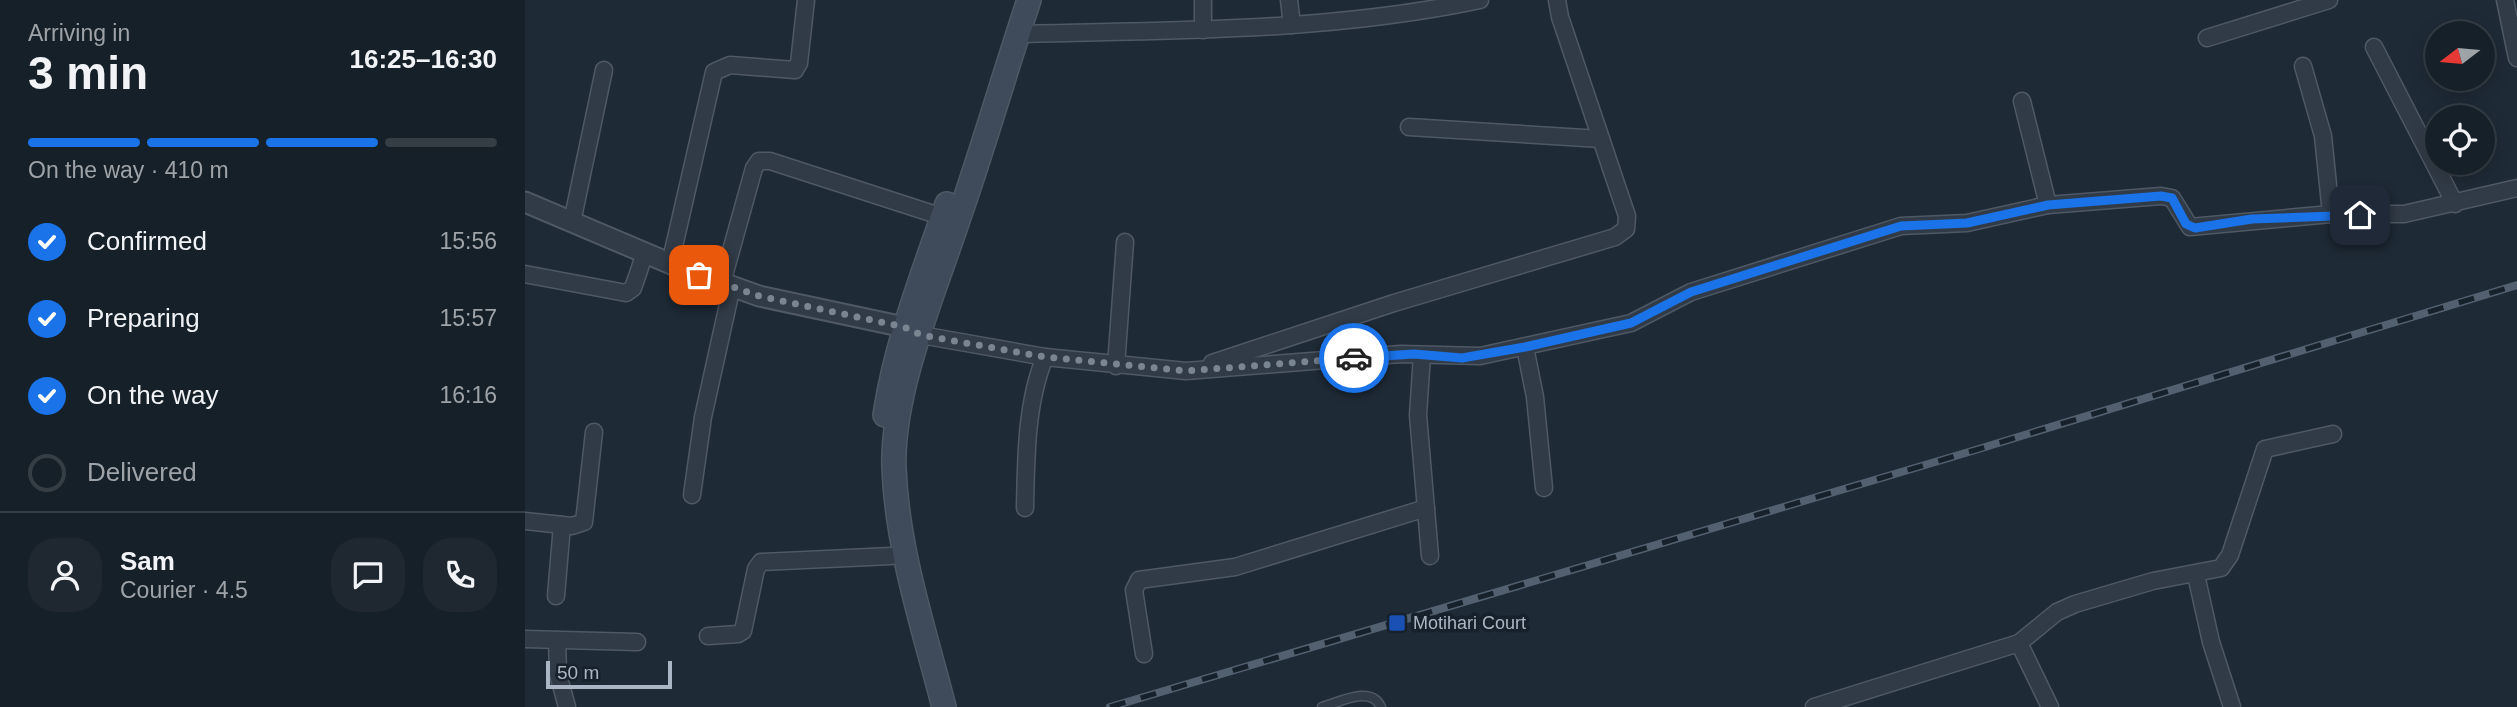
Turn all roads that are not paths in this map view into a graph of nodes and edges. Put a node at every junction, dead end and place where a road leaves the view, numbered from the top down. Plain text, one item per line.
1 (806, 0) edge
2 (1012, 0) edge
3 (1029, 0) edge
4 (1203, 0) edge
5 (1289, 0) edge
6 (1480, 0) edge
7 (1557, 0) edge
8 (2329, 0) edge
9 (2505, 0) edge
10 (1402, 7) edge
11 (1292, 25) junction
12 (1203, 30) junction
13 (1018, 34) junction
14 (2207, 38) dead end
15 (2374, 47) dead end
16 (2517, 58) edge
17 (2303, 66) dead end
18 (604, 70) dead end
19 (2022, 101) dead end
20 (1409, 127) dead end
21 (1601, 139) junction
22 (2517, 188) edge
23 (525, 202) edge
24 (2455, 204) junction
25 (2048, 205) junction
26 (2331, 214) junction
27 (943, 217) junction
28 (572, 222) junction
29 (1125, 243) dead end
30 (645, 253) junction
31 (670, 264) junction
32 (525, 275) edge
33 (727, 285) junction
34 (912, 331) junction
35 (1525, 347) junction
36 (1422, 355) junction
37 (1045, 357) junction
38 (1116, 366) junction
39 (1186, 371) junction
40 (594, 432) dead end
41 (2333, 434) dead end
42 (1544, 488) dead end
43 (692, 495) dead end
44 (1025, 508) dead end
45 (1426, 508) junction
46 (525, 521) edge
47 (562, 525) junction
48 (891, 556) junction
49 (1430, 556) dead end
50 (2196, 575) junction
51 (556, 596) dead end
52 (708, 636) dead end
53 (525, 639) edge
54 (557, 640) junction
55 (637, 642) dead end
56 (2019, 643) junction
57 (1143, 654) dead end
58 (567, 707) edge
59 (927, 707) edge
60 (944, 707) edge
61 (1322, 707) edge
62 (1381, 707) edge
63 (1814, 707) edge
64 (2050, 707) edge
65 (2232, 707) edge

1 - 31 street
2 - 27 main road
3 - 13 main road
4 - 12 street
5 - 11 street
6 - 10 street
7 - 21 street
8 - 14 street
9 - 16 street
10 - 11 street
11 - 12 street
12 - 13 street
13 - 34 main road
15 - 24 street
17 - 26 street
18 - 28 street
19 - 25 street
20 - 21 street
21 - 39 street
22 - 24 street
23 - 28 street
24 - 26 street
25 - 26 street
25 - 35 street
27 - 33 street
27 - 34 main road
28 - 30 street
29 - 38 street
30 - 31 street
30 - 32 street
31 - 33 street
33 - 34 street
33 - 43 street
34 - 37 street
34 - 48 main road
34 - 60 main road
35 - 36 street
35 - 42 street
36 - 39 street
36 - 45 street
37 - 38 street
37 - 44 street
38 - 39 street
40 - 47 street
41 - 50 street
45 - 49 street
45 - 57 street
46 - 47 street
47 - 51 street
48 - 52 street
48 - 59 main road
50 - 56 street
50 - 65 street
53 - 54 street
54 - 55 street
54 - 58 street
56 - 63 street
56 - 64 street
61 - 62 lane

